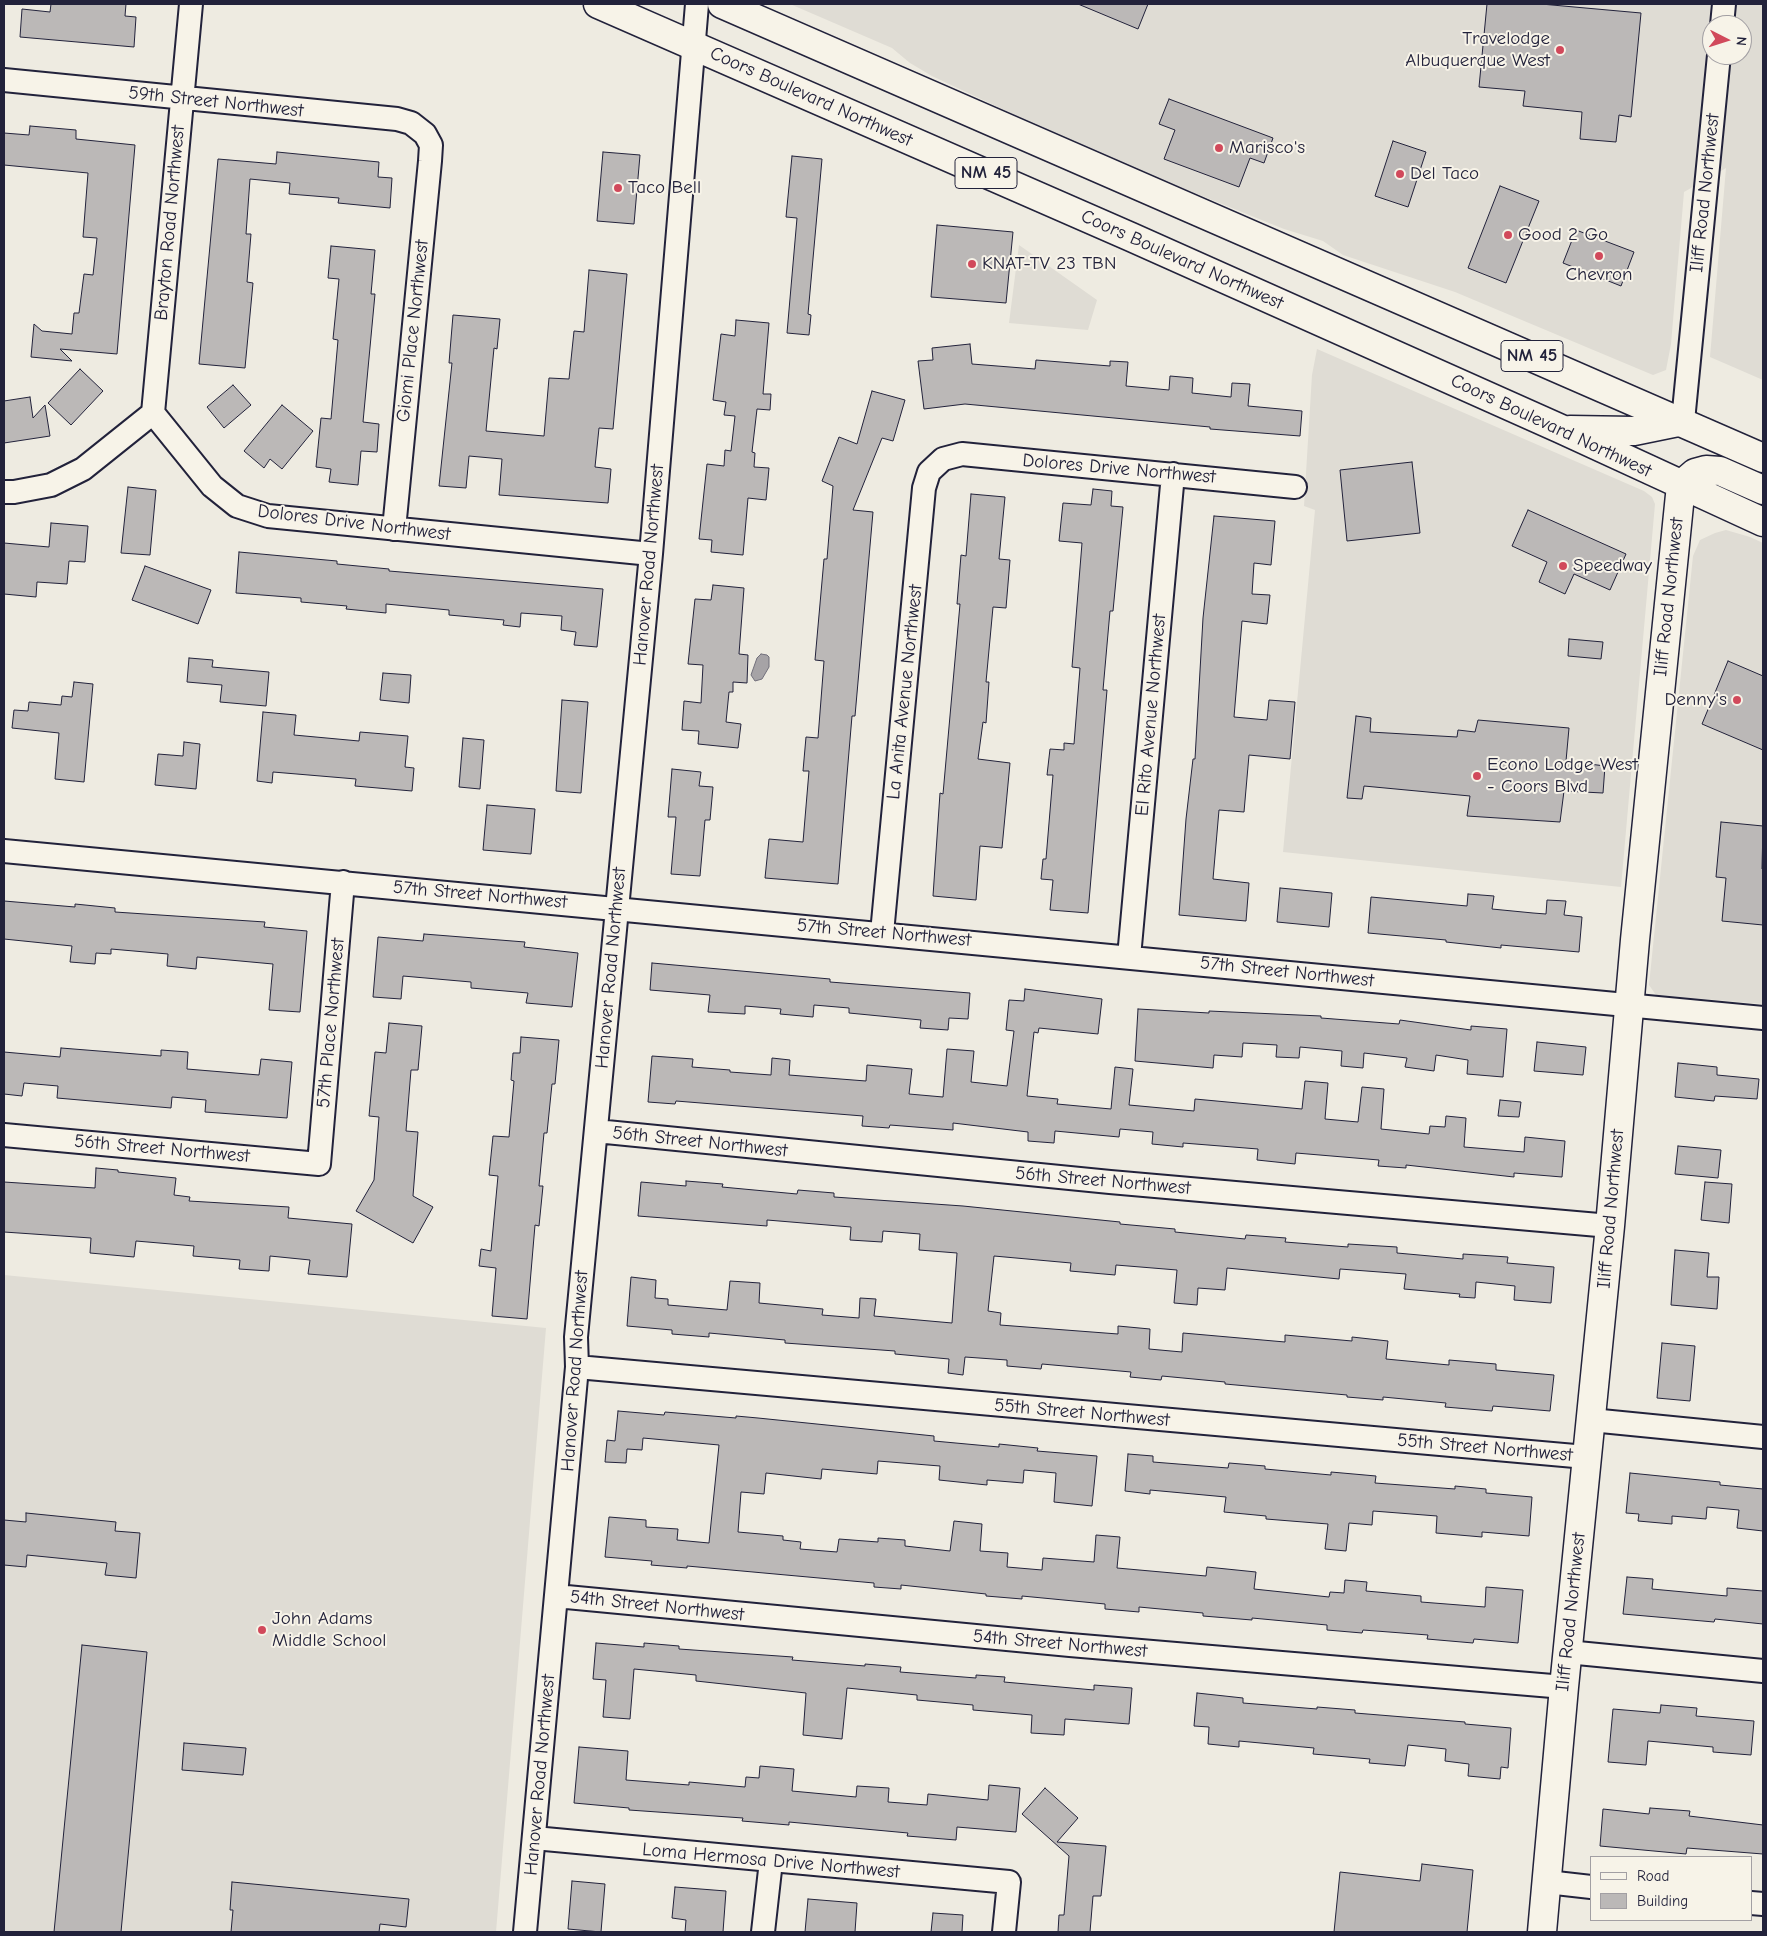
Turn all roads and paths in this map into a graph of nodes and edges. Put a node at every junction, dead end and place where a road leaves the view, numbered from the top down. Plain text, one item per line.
1 (191, 4) edge
2 (598, 4) edge
3 (697, 4) edge
4 (722, 4) edge
5 (695, 46) junction
6 (1718, 65) edge
7 (4, 80) edge
8 (181, 99) junction
9 (425, 134) joint
10 (152, 413) junction
11 (1683, 421) junction
12 (1561, 429) junction
13 (943, 458) joint
14 (1763, 458) edge
15 (1173, 474) junction
16 (1681, 485) junction
17 (1295, 486) dead end
18 (1763, 490) edge
19 (4, 492) edge
20 (1763, 522) edge
21 (394, 529) junction
22 (651, 554) junction
23 (4, 850) edge
24 (343, 882) junction
25 (616, 908) junction
26 (882, 932) junction
27 (1129, 957) junction
28 (1629, 1005) junction
29 (1763, 1018) edge
30 (596, 1131) junction
31 (4, 1135) edge
32 (319, 1164) joint
33 (1610, 1226) junction
34 (577, 1367) junction
35 (1591, 1420) junction
36 (1763, 1437) edge
37 (1586, 1457) junction
38 (556, 1596) junction
39 (1567, 1652) junction
40 (1763, 1670) edge
41 (1564, 1687) junction
42 (534, 1838) junction
43 (771, 1861) junction
44 (1547, 1882) junction
45 (1590, 1887) edge
46 (525, 1932) edge
47 (763, 1932) edge
48 (1004, 1932) edge
49 (1542, 1932) edge

1 - 8 street, Brayton Road Northwest
2 - 5 main road, Coors Boulevard Northwest / NM 45
3 - 5 street, Hanover Road Northwest
4 - 11 main road, NM 45
5 - 12 main road, Coors Boulevard Northwest / NM 45
5 - 22 street, Hanover Road Northwest
6 - 11 street, Iliff Road Northwest
7 - 8 street, 59th Street Northwest
8 - 9 street, 59th Street Northwest
8 - 10 street, Brayton Road Northwest
9 - 21 street, Giomi Place Northwest
10 - 19 street
10 - 21 street, Dolores Drive Northwest
11 - 12 main road
11 - 14 main road, NM 45
12 - 16 main road, Coors Boulevard Northwest / NM 45
13 - 15 street, Dolores Drive Northwest
13 - 26 street, La Anita Avenue Northwest
15 - 17 street, Dolores Drive Northwest
15 - 27 street, El Rito Avenue Northwest
16 - 18 main road
16 - 20 main road, Coors Boulevard Northwest / NM 45
16 - 28 main road, Iliff Road Northwest
21 - 22 street, Dolores Drive Northwest
22 - 25 street, Hanover Road Northwest
23 - 24 street, 57th Street Northwest
24 - 25 street, 57th Street Northwest
24 - 32 street, 57th Place Northwest
25 - 26 street, 57th Street Northwest
25 - 30 street, Hanover Road Northwest
26 - 27 street, 57th Street Northwest
27 - 28 street, 57th Street Northwest
28 - 29 street, 57th Street Northwest
28 - 33 main road, Iliff Road Northwest
30 - 33 street, 56th Street Northwest
30 - 34 street, Hanover Road Northwest
31 - 32 street, 56th Street Northwest
33 - 35 main road, Iliff Road Northwest
34 - 37 street, 55th Street Northwest
34 - 38 street, Hanover Road Northwest
35 - 36 street
35 - 37 main road, Iliff Road Northwest
37 - 39 main road, Iliff Road Northwest
38 - 41 street, 54th Street Northwest
38 - 42 street, Hanover Road Northwest
39 - 40 street
39 - 41 main road, Iliff Road Northwest
41 - 44 main road, Iliff Road Northwest
42 - 43 street, Loma Hermosa Drive Northwest
42 - 46 street, Hanover Road Northwest
43 - 47 street
43 - 48 street, Loma Hermosa Drive Northwest
44 - 45 street
44 - 49 main road, Iliff Road Northwest

